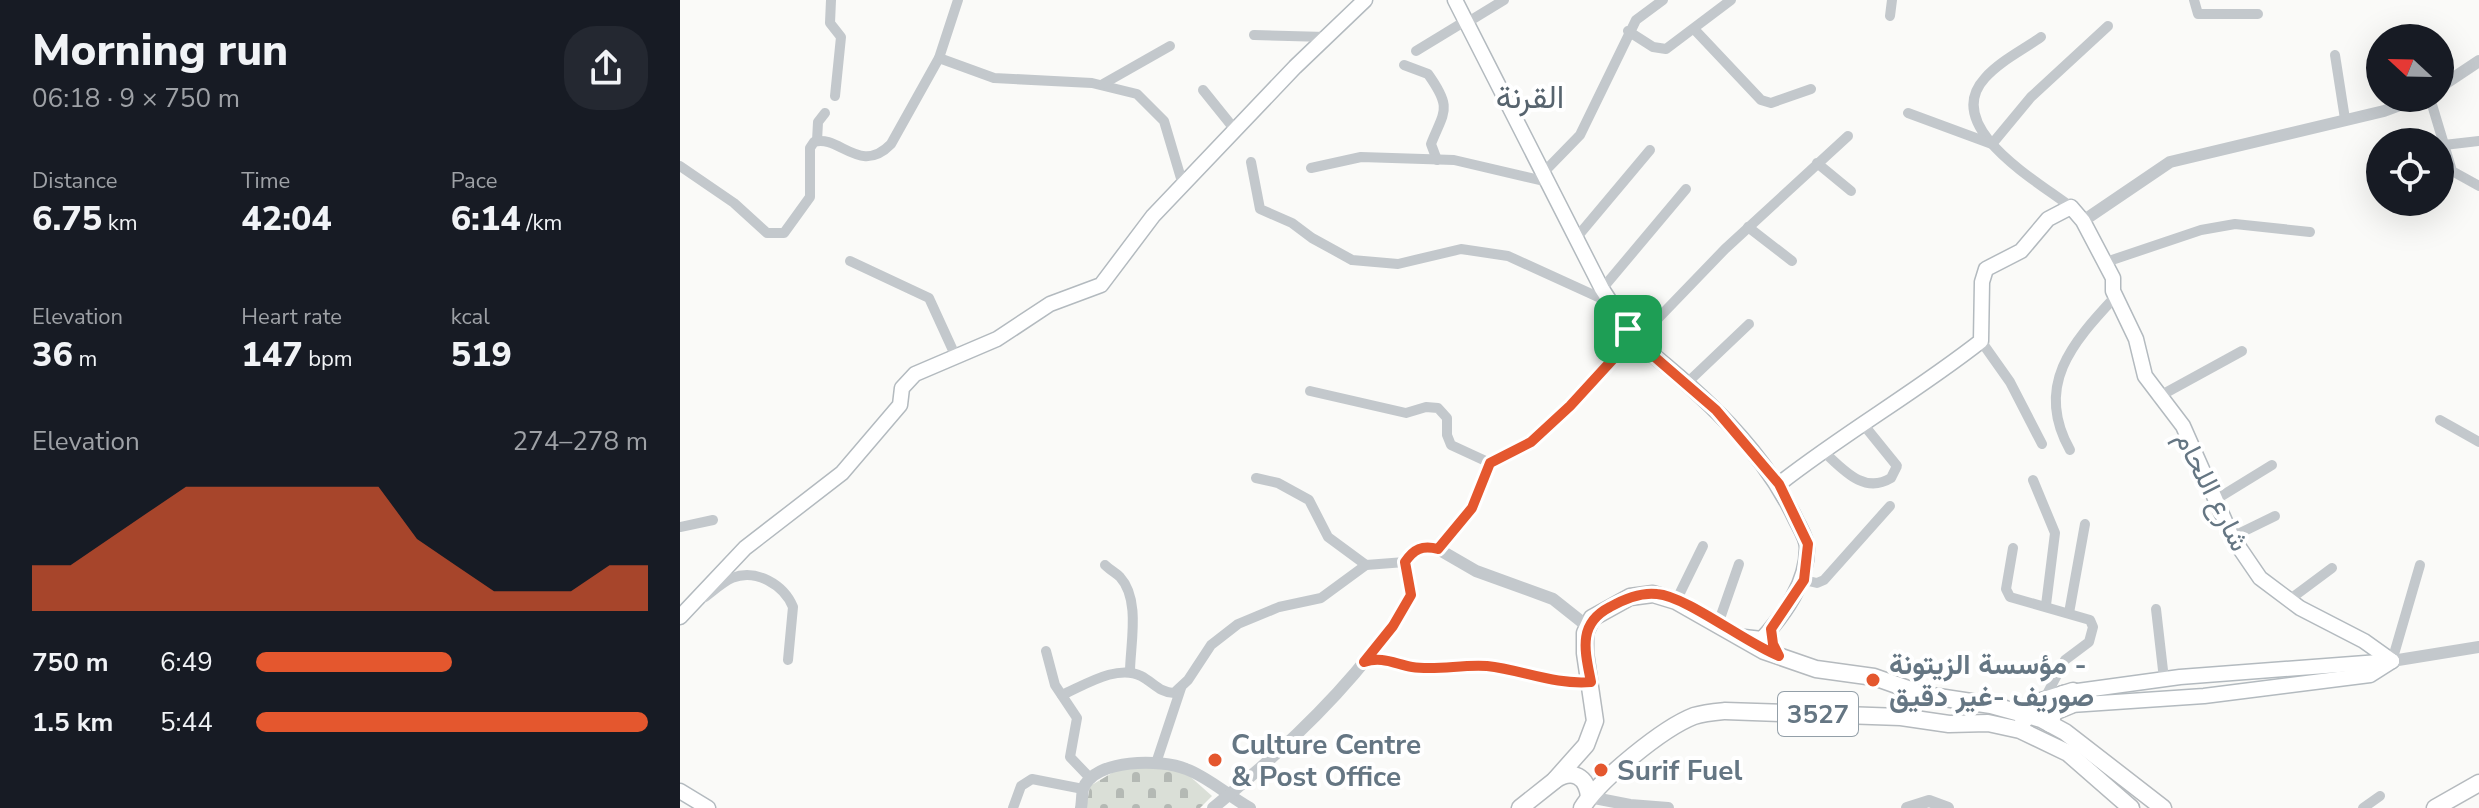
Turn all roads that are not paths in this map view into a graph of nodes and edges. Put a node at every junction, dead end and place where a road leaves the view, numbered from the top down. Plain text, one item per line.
1 (831, 0) edge
2 (958, 0) edge
3 (1365, 0) edge
4 (1455, 0) edge
5 (1504, 0) edge
6 (1663, 0) edge
7 (1731, 0) edge
8 (1892, 0) edge
9 (2194, 0) edge
10 (2258, 14) dead end
11 (1890, 16) dead end
12 (1467, 21) junction
13 (2108, 26) dead end
14 (1694, 29) junction
15 (1628, 31) junction
16 (1254, 35) dead end
17 (1328, 37) junction
18 (2041, 37) dead end
19 (1170, 46) dead end
20 (1416, 51) dead end
21 (2335, 55) dead end
22 (939, 58) junction
23 (2479, 61) edge
24 (1404, 65) dead end
25 (2454, 78) edge
26 (1103, 84) junction
27 (1811, 89) dead end
28 (1203, 90) dead end
29 (835, 96) dead end
30 (2370, 112) edge
31 (825, 113) dead end
32 (1908, 113) dead end
33 (2345, 119) junction
34 (1236, 131) junction
35 (1848, 136) dead end
36 (817, 141) junction
37 (2479, 141) edge
38 (1992, 144) junction
39 (2454, 144) edge
40 (1650, 150) dead end
41 (1437, 160) junction
42 (1251, 162) dead end
43 (1817, 163) junction
44 (680, 166) edge
45 (1311, 168) dead end
46 (2454, 172) edge
47 (1546, 177) junction
48 (1183, 185) junction
49 (2479, 186) edge
50 (1686, 189) dead end
51 (1851, 191) dead end
52 (2071, 207) junction
53 (2083, 221) junction
54 (1748, 227) junction
55 (2310, 232) dead end
56 (1577, 237) junction
57 (850, 261) dead end
58 (1792, 261) dead end
59 (2106, 262) junction
60 (1605, 296) junction
61 (2115, 297) junction
62 (1749, 324) dead end
63 (1628, 329) junction
64 (1643, 339) junction
65 (1981, 341) junction
66 (1625, 346) junction
67 (2242, 351) dead end
68 (956, 357) junction
69 (1688, 382) junction
70 (1310, 391) dead end
71 (2158, 397) junction
72 (2440, 420) dead end
73 (1863, 424) junction
74 (2479, 442) edge
75 (2042, 444) dead end
76 (1822, 450) junction
77 (2070, 450) dead end
78 (1490, 463) junction
79 (2272, 465) dead end
80 (1256, 478) dead end
81 (2033, 480) dead end
82 (1779, 484) junction
83 (2215, 500) junction
84 (1890, 506) dead end
85 (2275, 516) dead end
86 (713, 520) dead end
87 (2085, 524) dead end
88 (680, 527) edge
89 (2232, 537) junction
90 (1703, 546) dead end
91 (2013, 548) dead end
92 (1438, 549) junction
93 (1405, 562) junction
94 (1739, 564) dead end
95 (1105, 565) dead end
96 (1366, 565) junction
97 (2420, 565) dead end
98 (2332, 568) dead end
99 (1804, 580) junction
100 (2289, 600) junction
101 (1676, 601) junction
102 (2046, 605) junction
103 (2156, 609) dead end
104 (2069, 613) junction
105 (682, 615) edge
106 (1718, 624) junction
107 (1587, 626) junction
108 (1771, 629) junction
109 (1740, 636) junction
110 (2479, 647) edge
111 (1046, 651) dead end
112 (1779, 656) junction
113 (788, 660) dead end
114 (2392, 661) junction
115 (1364, 662) junction
116 (1130, 672) junction
117 (2164, 679) junction
118 (1591, 682) junction
119 (1181, 688) junction
120 (2047, 694) junction
121 (1062, 695) junction
122 (2069, 701) junction
123 (1984, 703) junction
124 (1971, 724) junction
125 (2034, 724) junction
126 (1156, 763) junction
127 (1554, 781) junction
128 (2479, 783) edge
129 (1087, 784) junction
130 (680, 791) edge
131 (2380, 796) dead end
132 (1228, 797) junction
133 (1586, 802) edge
134 (708, 808) edge
135 (1013, 808) edge
136 (1081, 808) edge
137 (1213, 808) edge
138 (1250, 808) edge
139 (1520, 808) edge
140 (1668, 808) edge
141 (1907, 808) edge
142 (1948, 808) edge
143 (2131, 808) edge
144 (2163, 808) edge
145 (2363, 808) edge
146 (2435, 808) edge

1 - 29 street
2 - 22 street
3 - 17 main road
4 - 12 main road
5 - 12 street
6 - 15 street
7 - 14 street
8 - 11 street
9 - 10 street
12 - 20 street
12 - 47 main road
13 - 38 street
14 - 15 street
14 - 27 street
15 - 47 street
16 - 17 street
17 - 34 main road
18 - 38 street
19 - 26 street
21 - 33 street
22 - 26 street
22 - 36 street
23 - 25 street
24 - 41 street
26 - 48 street
28 - 34 street
30 - 33 street
31 - 36 street
32 - 38 street
33 - 53 street
34 - 48 main road
35 - 43 street
36 - 44 street
37 - 39 street
38 - 52 street
40 - 56 street
41 - 45 street
41 - 47 street
42 - 60 street
43 - 51 street
43 - 54 street
46 - 49 street
47 - 56 main road
48 - 68 main road
50 - 60 street
52 - 53 main road, شارع اللحام
52 - 65 main road
53 - 59 main road, شارع اللحام
54 - 58 street
54 - 64 street
55 - 59 street
56 - 60 main road
57 - 68 street
59 - 61 main road, شارع اللحام
60 - 63 main road
61 - 71 main road, شارع اللحام
61 - 77 street
62 - 69 street
63 - 64 main road
63 - 66 main road
64 - 66 main road
64 - 69 main road
65 - 73 main road
65 - 75 street
66 - 78 street
67 - 71 street
68 - 105 main road
69 - 82 main road
70 - 78 street
71 - 83 main road, شارع اللحام
72 - 74 street
73 - 76 main road
73 - 76 street
76 - 82 main road
78 - 92 street
79 - 83 street
80 - 96 street
81 - 102 street
82 - 99 main road
83 - 89 main road, شارع اللحام
84 - 99 street
85 - 89 street
86 - 88 street
87 - 104 street
89 - 100 main road, شارع اللحام
90 - 101 street
91 - 102 street
92 - 93 street
92 - 107 street
93 - 96 street
93 - 115 street
94 - 106 street
95 - 116 street
96 - 119 street
97 - 114 street
98 - 100 street
99 - 108 main road
100 - 114 main road, شارع اللحام
101 - 106 main road, 3527
101 - 107 main road, 3527
102 - 104 street
103 - 117 street
104 - 120 street
105 - 113 street
106 - 109 main road, 3527
107 - 118 main road
108 - 109 main road
108 - 112 main road
109 - 112 main road, 3527
110 - 114 street
111 - 121 street
112 - 123 main road, 3527
114 - 117 main road
114 - 122 main road
115 - 118 street
115 - 132 street
116 - 119 street
116 - 121 street
117 - 122 main road
118 - 127 main road
119 - 126 street
120 - 122 main road
120 - 123 main road, 3527
121 - 129 street
122 - 125 main road
122 - 125 main road
123 - 124 main road
123 - 125 main road, 3527
124 - 125 main road, 3527
124 - 133 main road, 3527
125 - 143 main road, 3527
125 - 144 main road, 3527
126 - 129 street
126 - 132 street
127 - 133 main road
127 - 139 main road
128 - 146 main road
129 - 135 street
129 - 136 street
130 - 134 main road
131 - 145 street
132 - 137 street
132 - 138 street
133 - 140 street
141 - 142 street

